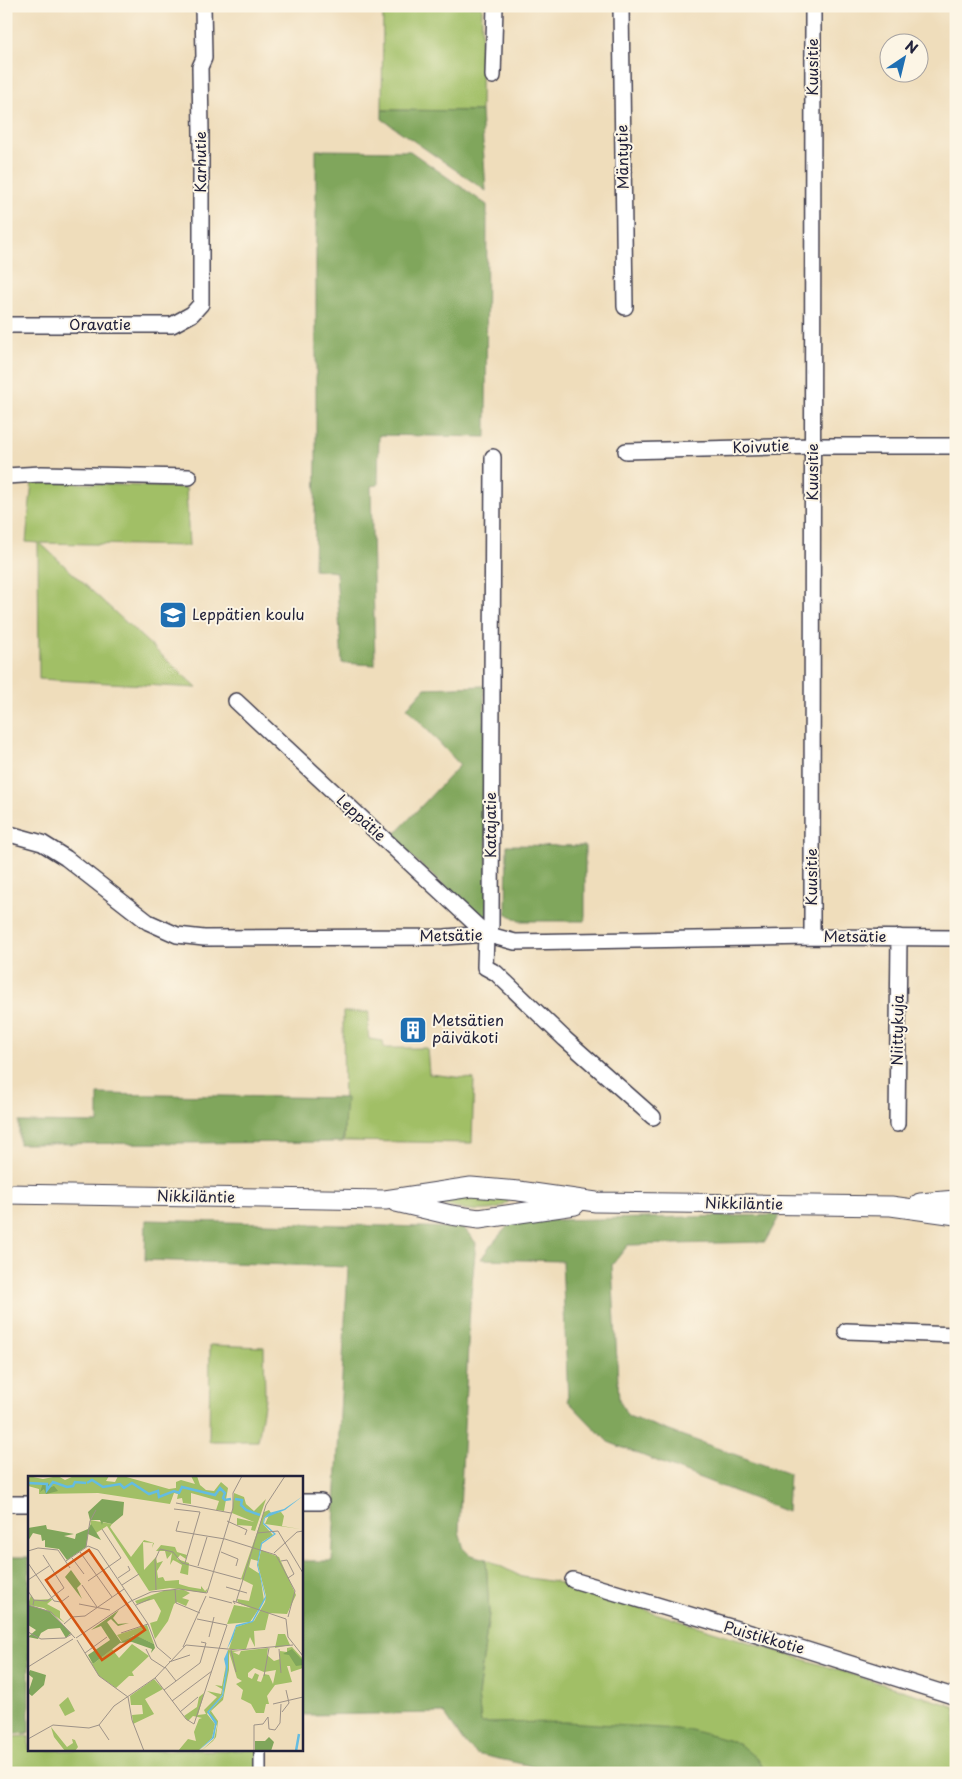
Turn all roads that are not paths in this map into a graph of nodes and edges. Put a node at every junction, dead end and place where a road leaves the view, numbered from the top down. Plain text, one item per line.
1 (203, 6) edge
2 (495, 6) edge
3 (621, 6) edge
4 (813, 6) edge
5 (493, 76) dead end
6 (625, 307) dead end
7 (192, 314) joint
8 (6, 325) edge
9 (813, 446) junction
10 (956, 446) edge
11 (626, 451) dead end
12 (493, 457) dead end
13 (8, 476) edge
14 (189, 477) dead end
15 (236, 701) dead end
16 (6, 832) edge
17 (486, 934) junction
18 (812, 937) junction
19 (899, 937) junction
20 (956, 938) edge
21 (653, 1117) dead end
22 (897, 1124) dead end
23 (6, 1194) edge
24 (385, 1200) junction
25 (956, 1200) edge
26 (596, 1202) junction
27 (891, 1206) junction
28 (956, 1215) edge
29 (846, 1331) dead end
30 (956, 1335) edge
31 (302, 1502) edge
32 (321, 1502) dead end
33 (6, 1504) edge
34 (28, 1504) edge
35 (573, 1580) dead end
36 (956, 1697) edge
37 (260, 1752) edge
38 (260, 1773) edge

1 - 7 street, Karhutie
2 - 5 street
3 - 6 street, Mäntytie
4 - 9 street, Kuusitie
7 - 8 street, Oravatie
9 - 10 street, Koivutie
9 - 11 street, Koivutie
9 - 18 street, Kuusitie
12 - 17 street, Katajatie
13 - 14 street
15 - 17 street, Leppätie
16 - 17 street, Metsätie
17 - 18 street, Metsätie
17 - 21 street, Katajatie
18 - 19 street, Metsätie
19 - 20 street, Metsätie
19 - 22 street, Niittykuja
23 - 24 street, Nikkiläntie
24 - 26 street, Nikkiläntie
24 - 26 street, Nikkiläntie
25 - 27 street, Nikkiläntie
26 - 27 street, Nikkiläntie
27 - 28 street, Nikkiläntie
29 - 30 street
31 - 32 street
33 - 34 street
35 - 36 street, Puistikkotie
37 - 38 street

